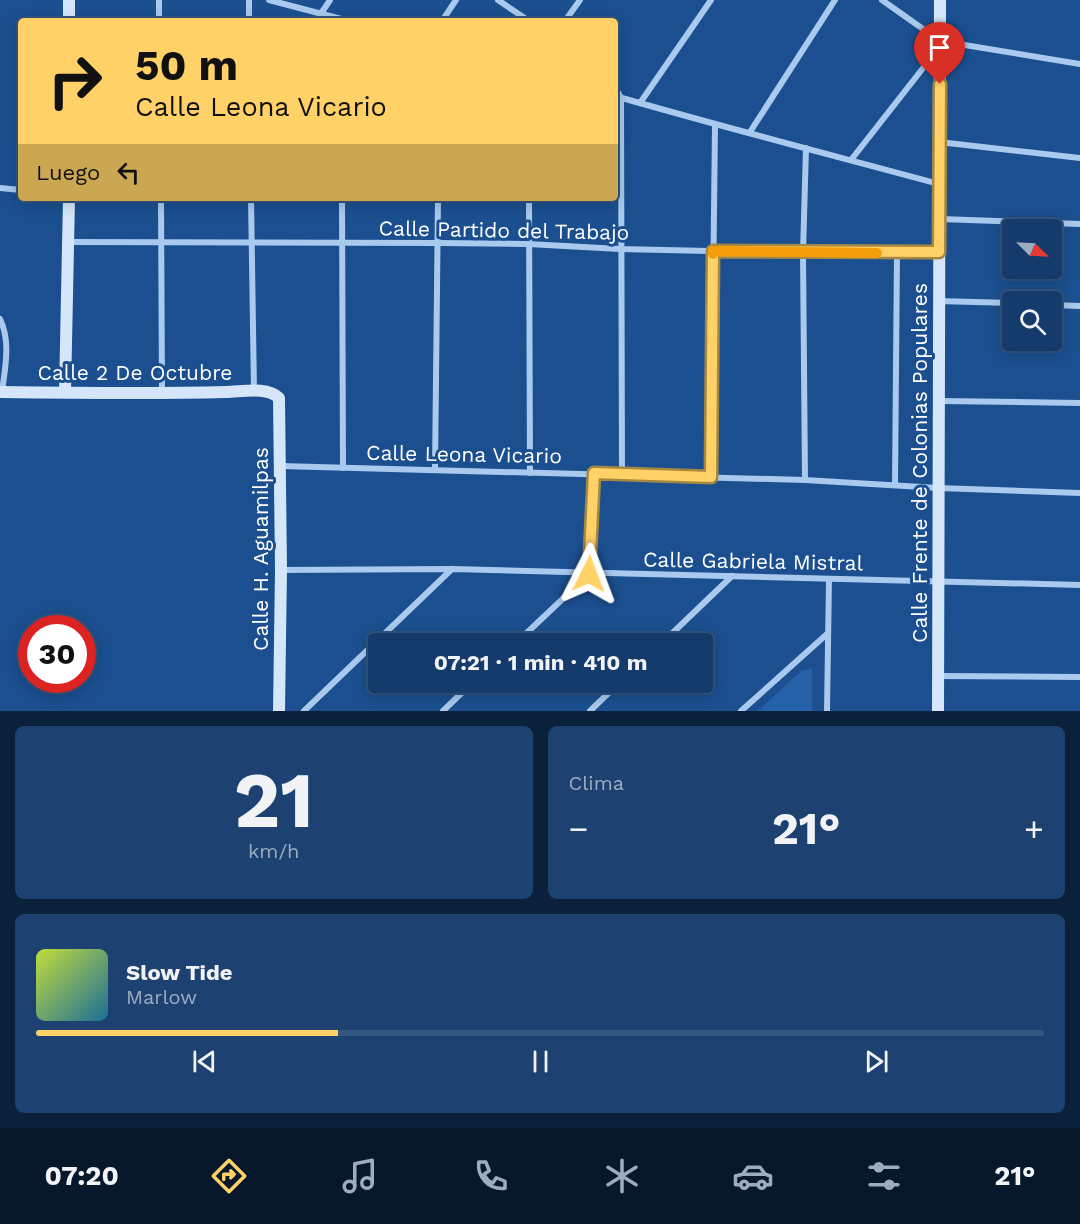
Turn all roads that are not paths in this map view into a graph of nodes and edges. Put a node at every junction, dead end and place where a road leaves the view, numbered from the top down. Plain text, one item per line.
1 (69, 0) edge
2 (159, 0) edge
3 (249, 0) edge
4 (269, 0) edge
5 (330, 0) edge
6 (456, 0) edge
7 (498, 0) edge
8 (580, 0) edge
9 (711, 0) edge
10 (835, 0) edge
11 (882, 0) edge
12 (940, 0) edge
13 (322, 12) junction
14 (69, 18) edge
15 (159, 18) edge
16 (249, 18) edge
17 (338, 18) edge
18 (444, 18) edge
19 (525, 18) edge
20 (567, 18) edge
21 (940, 44) junction
22 (1080, 64) edge
23 (618, 97) edge
24 (640, 103) junction
25 (715, 125) junction
26 (750, 132) junction
27 (939, 142) junction
28 (806, 148) junction
29 (1080, 159) edge
30 (851, 160) junction
31 (939, 184) junction
32 (0, 188) edge
33 (18, 190) edge
34 (69, 201) edge
35 (161, 201) edge
36 (251, 201) edge
37 (342, 201) edge
38 (438, 201) edge
39 (529, 201) edge
40 (939, 219) junction
41 (1080, 224) edge
42 (69, 242) junction
43 (162, 242) junction
44 (251, 242) junction
45 (343, 243) junction
46 (438, 243) junction
47 (528, 244) junction
48 (620, 249) junction
49 (713, 251) junction
50 (897, 252) junction
51 (939, 252) junction
52 (803, 253) junction
53 (938, 301) junction
54 (1002, 303) edge
55 (1062, 305) edge
56 (1080, 306) edge
57 (0, 319) edge
58 (1, 392) edge
59 (65, 392) junction
60 (254, 392) junction
61 (270, 392) joint
62 (162, 394) junction
63 (940, 400) junction
64 (1080, 403) edge
65 (279, 466) junction
66 (344, 468) junction
67 (435, 470) junction
68 (530, 472) junction
69 (594, 473) junction
70 (622, 475) junction
71 (711, 477) junction
72 (805, 480) junction
73 (895, 485) junction
74 (938, 488) junction
75 (1080, 493) edge
76 (452, 569) junction
77 (281, 570) junction
78 (589, 574) junction
79 (732, 575) junction
80 (829, 579) junction
81 (939, 582) junction
82 (1080, 585) edge
83 (527, 633) edge
84 (672, 633) edge
85 (827, 633) junction
86 (938, 676) junction
87 (1080, 677) edge
88 (462, 693) edge
89 (609, 693) edge
90 (279, 711) edge
91 (304, 711) edge
92 (443, 711) edge
93 (590, 711) edge
94 (741, 711) edge
95 (827, 711) edge
96 (938, 711) edge

1 - 14 street
2 - 15 street
3 - 16 street
4 - 13 street
5 - 13 street
6 - 18 street
7 - 19 street
8 - 20 street
9 - 24 street
10 - 26 street
11 - 21 street
12 - 21 street, Calle Frente de Colonias Populares
13 - 17 street
21 - 22 street
21 - 27 street, Calle Frente de Colonias Populares
21 - 30 street
23 - 24 street
23 - 48 street
24 - 25 street
25 - 26 street
25 - 49 street
26 - 28 street
27 - 29 street
27 - 31 street, Calle Frente de Colonias Populares
28 - 30 street
28 - 52 street
30 - 31 street
31 - 40 street, Calle Frente de Colonias Populares
32 - 33 street
34 - 42 street
35 - 43 street
36 - 44 street
37 - 45 street
38 - 46 street
39 - 47 street
40 - 41 street
40 - 51 street, Calle Frente de Colonias Populares
42 - 43 street, Calle Partido del Trabajo
42 - 59 street
43 - 44 street, Calle Partido del Trabajo
43 - 62 street
44 - 45 street, Calle Partido del Trabajo
44 - 60 street
45 - 46 street, Calle Partido del Trabajo
45 - 66 street
46 - 47 street, Calle Partido del Trabajo
46 - 67 street
47 - 48 street, Calle Partido del Trabajo
47 - 68 street
48 - 49 street, Calle Partido del Trabajo
48 - 70 street
49 - 52 street, Calle Partido del Trabajo
49 - 71 street
50 - 51 street, Calle Partido del Trabajo
50 - 52 street, Calle Partido del Trabajo
50 - 73 street
51 - 53 street, Calle Frente de Colonias Populares
52 - 72 street
53 - 54 street
53 - 63 street, Calle Frente de Colonias Populares
55 - 56 street
57 - 58 street
58 - 59 street, Calle 2 De Octubre
59 - 62 street, Calle 2 De Octubre
60 - 61 street, Calle 2 De Octubre
60 - 62 street, Calle 2 De Octubre
61 - 65 street, Calle H. Aguamilpas
63 - 64 street
63 - 74 street, Calle Frente de Colonias Populares
65 - 66 street, Calle Leona Vicario
65 - 77 street, Calle H. Aguamilpas
66 - 67 street, Calle Leona Vicario
67 - 68 street, Calle Leona Vicario
68 - 69 street, Calle Leona Vicario
69 - 70 street, Calle Leona Vicario
69 - 78 street
70 - 71 street, Calle Leona Vicario
71 - 72 street, Calle Leona Vicario
72 - 73 street, Calle Leona Vicario
73 - 74 street, Calle Leona Vicario
74 - 75 street, Calle Leona Vicario
74 - 81 street, Calle Frente de Colonias Populares
76 - 77 street, Calle Gabriela Mistral
76 - 78 street, Calle Gabriela Mistral
76 - 91 street
77 - 90 street, Calle H. Aguamilpas
78 - 79 street, Calle Gabriela Mistral
78 - 83 street
79 - 80 street, Calle Gabriela Mistral
79 - 84 street
80 - 81 street, Calle Gabriela Mistral
80 - 85 street
81 - 82 street, Calle Gabriela Mistral
81 - 86 street, Calle Frente de Colonias Populares
85 - 94 street
85 - 95 street
86 - 87 street
86 - 96 street, Calle Frente de Colonias Populares
88 - 92 street
89 - 93 street

